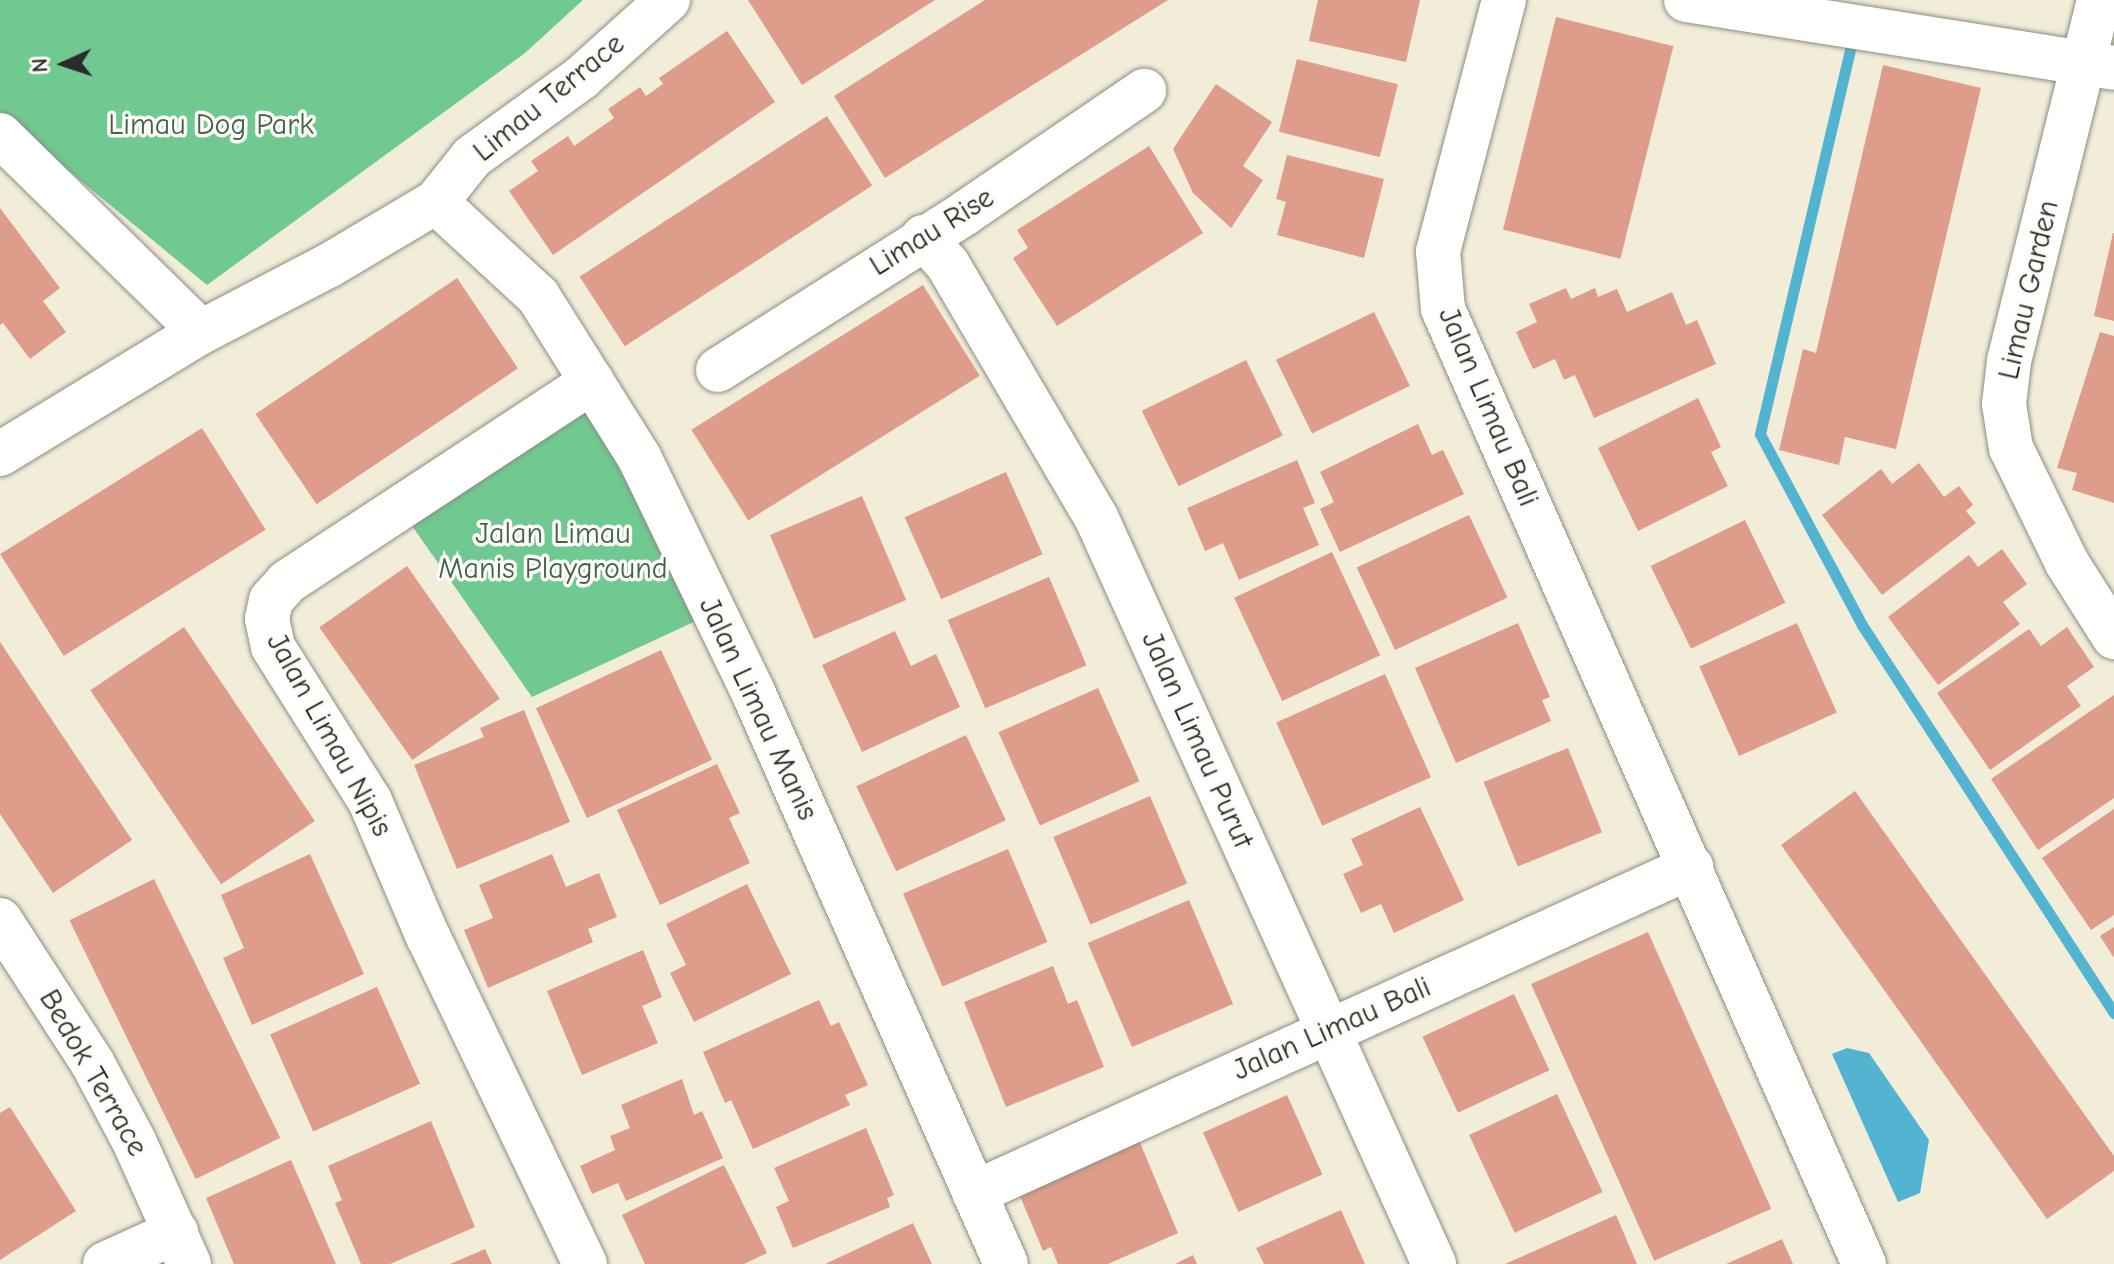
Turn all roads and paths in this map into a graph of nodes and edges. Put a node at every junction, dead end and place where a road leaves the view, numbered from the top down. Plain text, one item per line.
1 (668, 0) edge
2 (1504, 0) edge
3 (1686, 0) edge
4 (2099, 0) edge
5 (2098, 66) edge
6 (1144, 91) dead end
7 (0, 135) edge
8 (436, 202) junction
9 (923, 237) junction
10 (201, 332) junction
11 (718, 370) dead end
12 (592, 382) junction
13 (0, 454) edge
14 (2114, 637) edge
15 (1691, 867) junction
16 (0, 920) edge
17 (1329, 1031) junction
18 (974, 1193) junction
19 (183, 1248) edge
20 (105, 1264) edge
21 (585, 1264) edge
22 (1006, 1264) edge
23 (1434, 1264) edge
24 (1864, 1264) edge

1 - 8 street, Limau Terrace
2 - 15 street, Jalan Limau Bali
3 - 5 street
4 - 5 street, Limau Garden
5 - 14 street, Limau Garden
6 - 9 street, Limau Rise
7 - 10 street
8 - 10 street
8 - 12 street, Jalan Limau Manis
9 - 11 street, Limau Rise
9 - 17 street, Jalan Limau Purut
10 - 13 street
12 - 18 street, Jalan Limau Manis
12 - 21 street, Jalan Limau Nipis
15 - 17 street, Jalan Limau Bali
15 - 24 street, Jalan Limau Bali
16 - 19 street, Bedok Terrace
17 - 18 street, Jalan Limau Bali
17 - 23 street, Jalan Limau Purut
18 - 22 street, Jalan Limau Manis
19 - 20 street, Bedok Terrace

